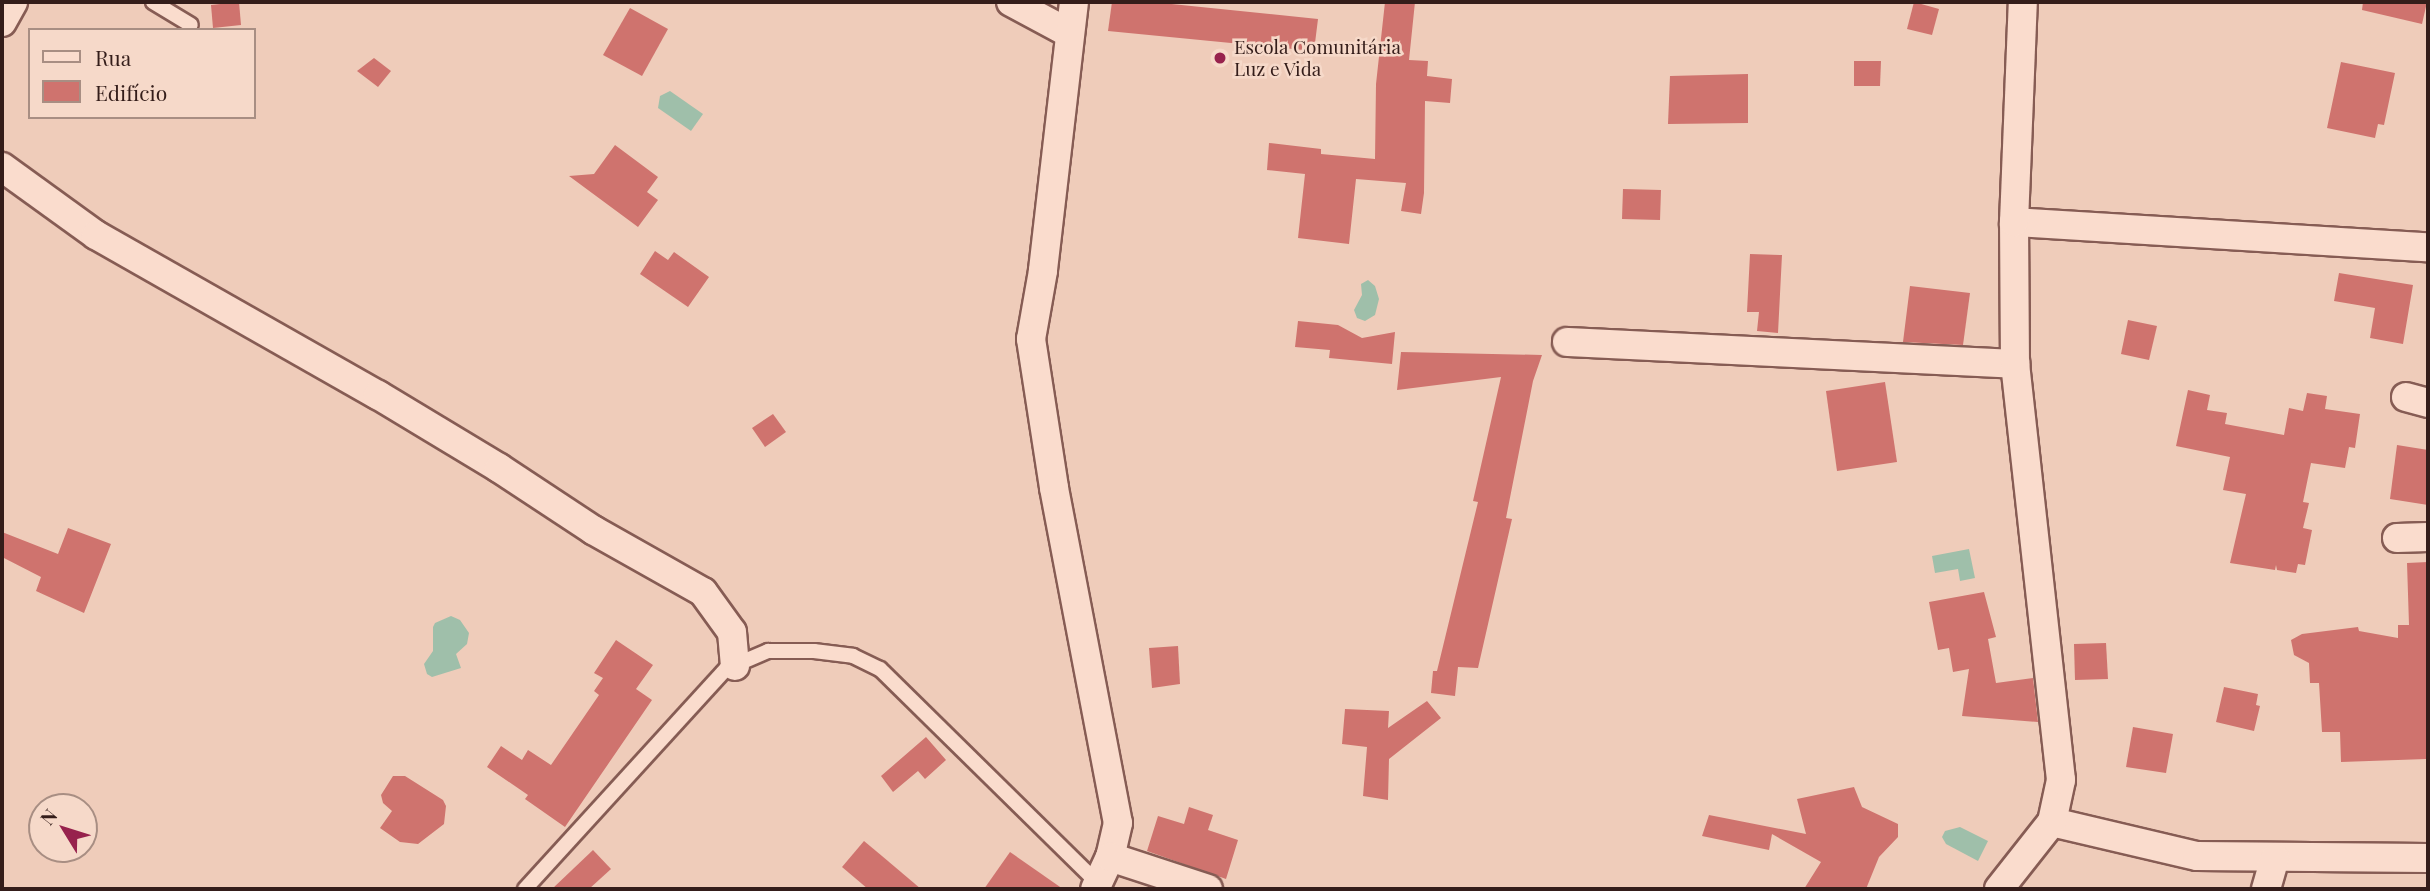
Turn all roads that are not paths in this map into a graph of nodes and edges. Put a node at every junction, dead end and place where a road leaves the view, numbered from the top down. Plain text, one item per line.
1 (13, 2) edge
2 (153, 2) edge
3 (1011, 2) edge
4 (1074, 2) edge
5 (2023, 2) edge
6 (2, 22) edge
7 (191, 25) dead end
8 (1069, 33) junction
9 (2, 167) edge
10 (2014, 222) junction
11 (2428, 247) edge
12 (1567, 342) dead end
13 (2015, 364) junction
14 (2428, 537) edge
15 (2397, 538) dead end
16 (735, 666) junction
17 (2052, 822) junction
18 (1110, 857) junction
19 (2275, 858) junction
20 (2428, 858) edge
21 (1097, 886) edge
22 (525, 889) edge
23 (1208, 889) edge
24 (1999, 889) edge
25 (2266, 889) edge

1 - 6 street
2 - 7 lane
3 - 8 street
4 - 8 street
5 - 10 street
8 - 18 street
9 - 16 street
10 - 11 street
10 - 13 street
12 - 13 street
13 - 17 street
14 - 15 street
16 - 21 lane
16 - 22 lane
17 - 19 street
17 - 24 street
18 - 21 street
18 - 23 street
19 - 20 street
19 - 25 street

